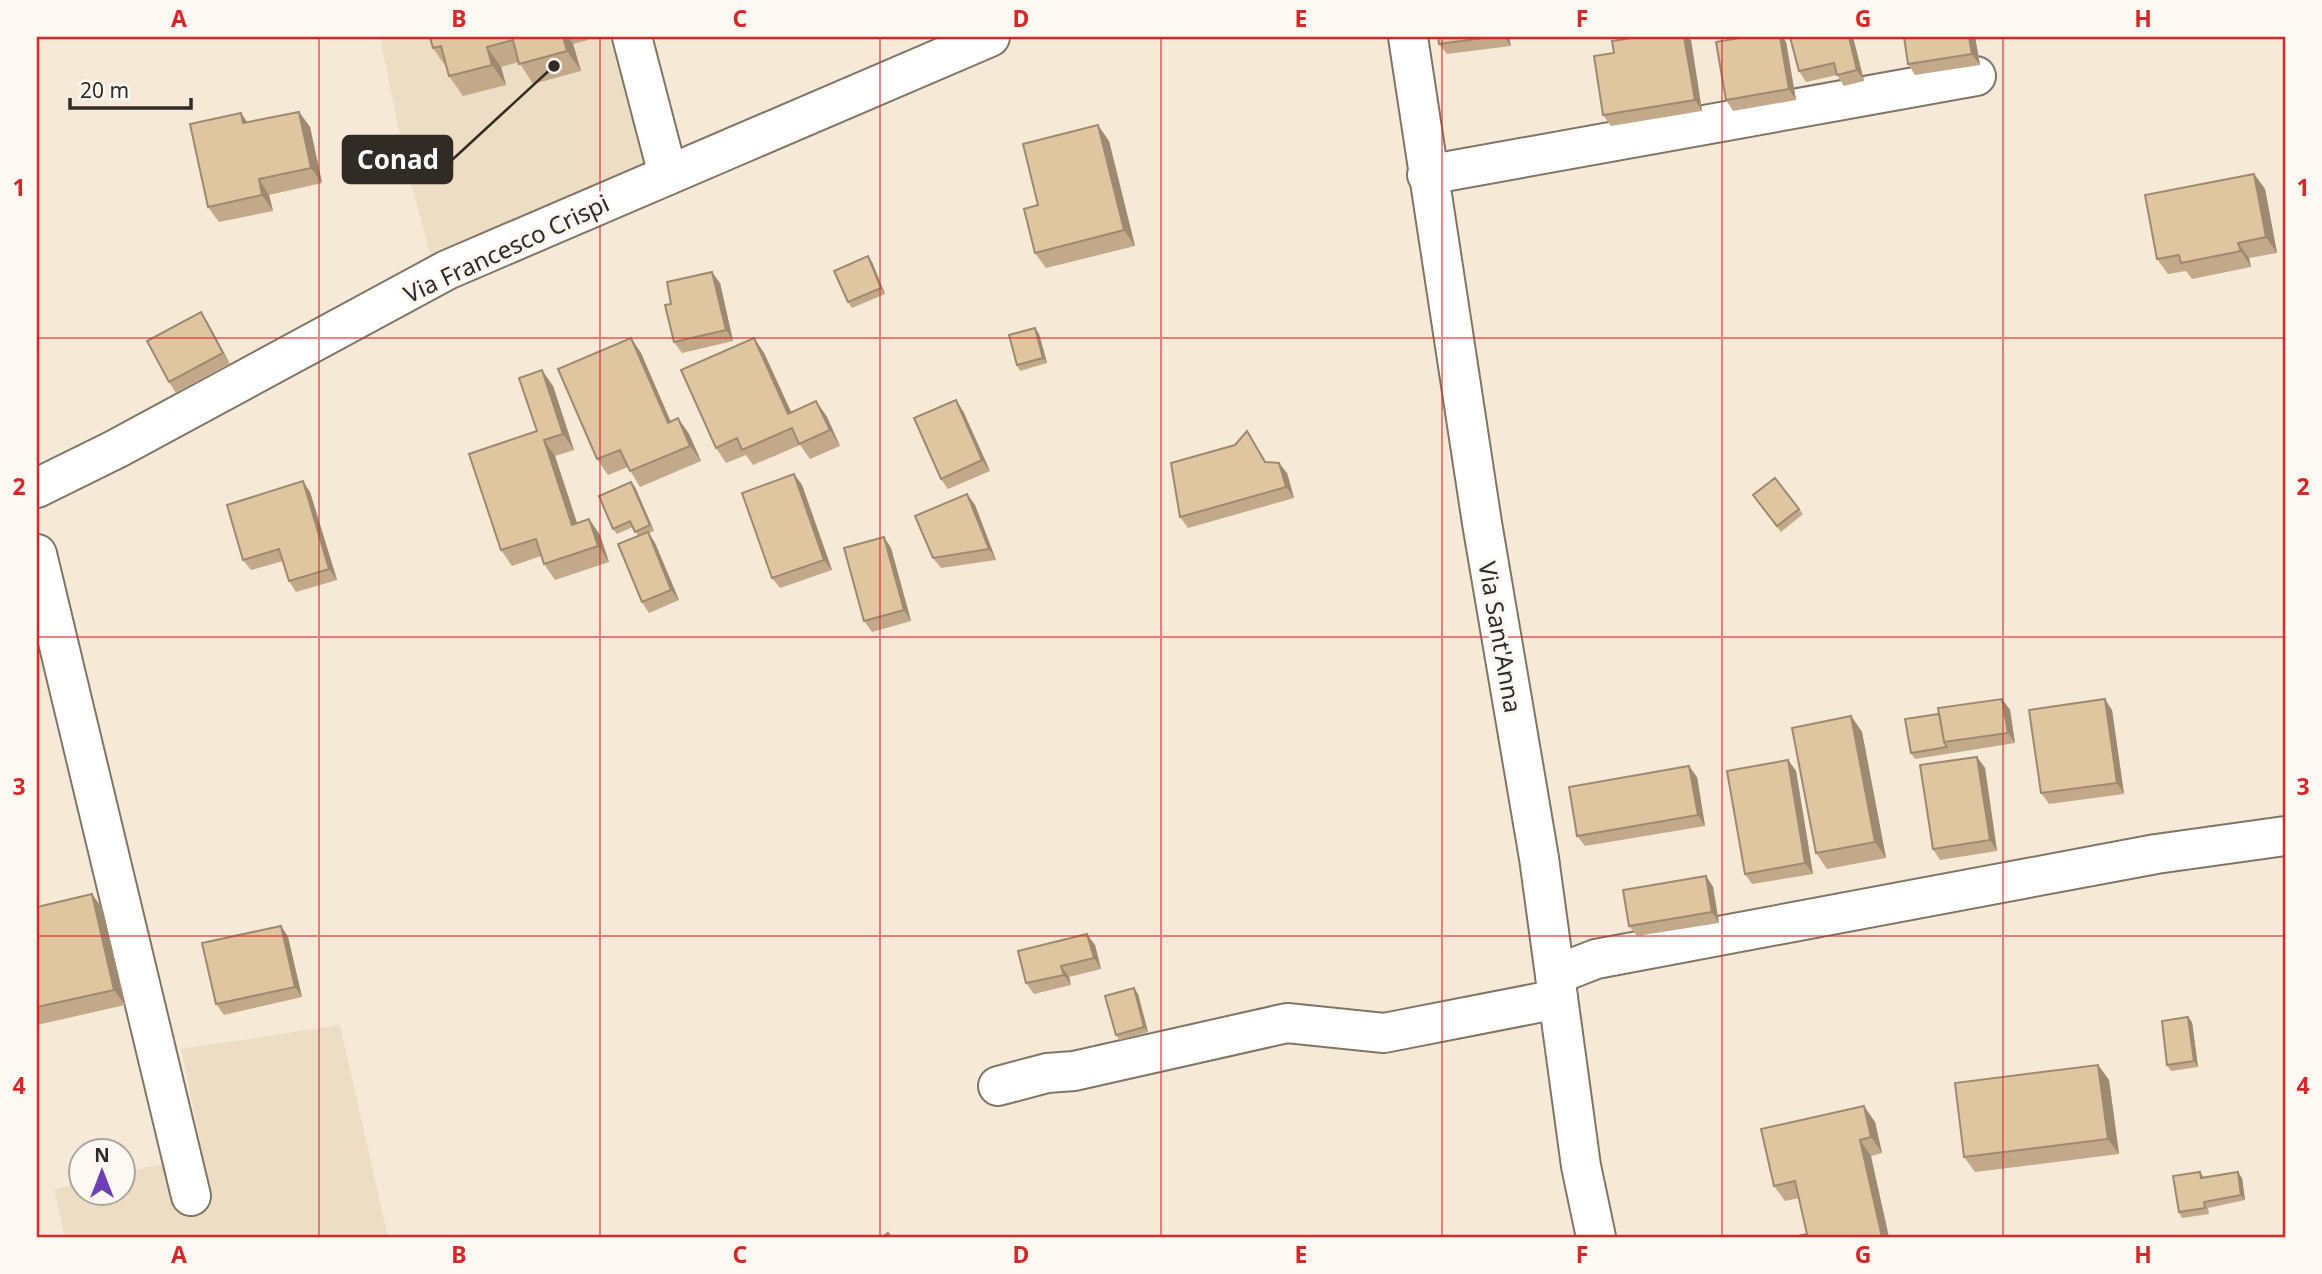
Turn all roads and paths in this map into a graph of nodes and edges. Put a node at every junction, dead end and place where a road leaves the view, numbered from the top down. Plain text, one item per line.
1 (632, 37) edge
2 (990, 37) edge
3 (1408, 37) edge
4 (1976, 76) dead end
5 (668, 175) junction
6 (1427, 175) junction
7 (37, 488) edge
8 (37, 554) edge
9 (2285, 836) edge
10 (1556, 987) junction
11 (998, 1086) dead end
12 (191, 1196) dead end
13 (1596, 1237) edge

1 - 5 street
2 - 5 street, Via Francesco Crispi
3 - 6 street, Via Sant'Anna
4 - 6 street
5 - 7 street, Via Francesco Crispi
6 - 10 street, Via Sant'Anna
8 - 12 street
9 - 10 street
10 - 11 street
10 - 13 street, Via Sant'Anna

